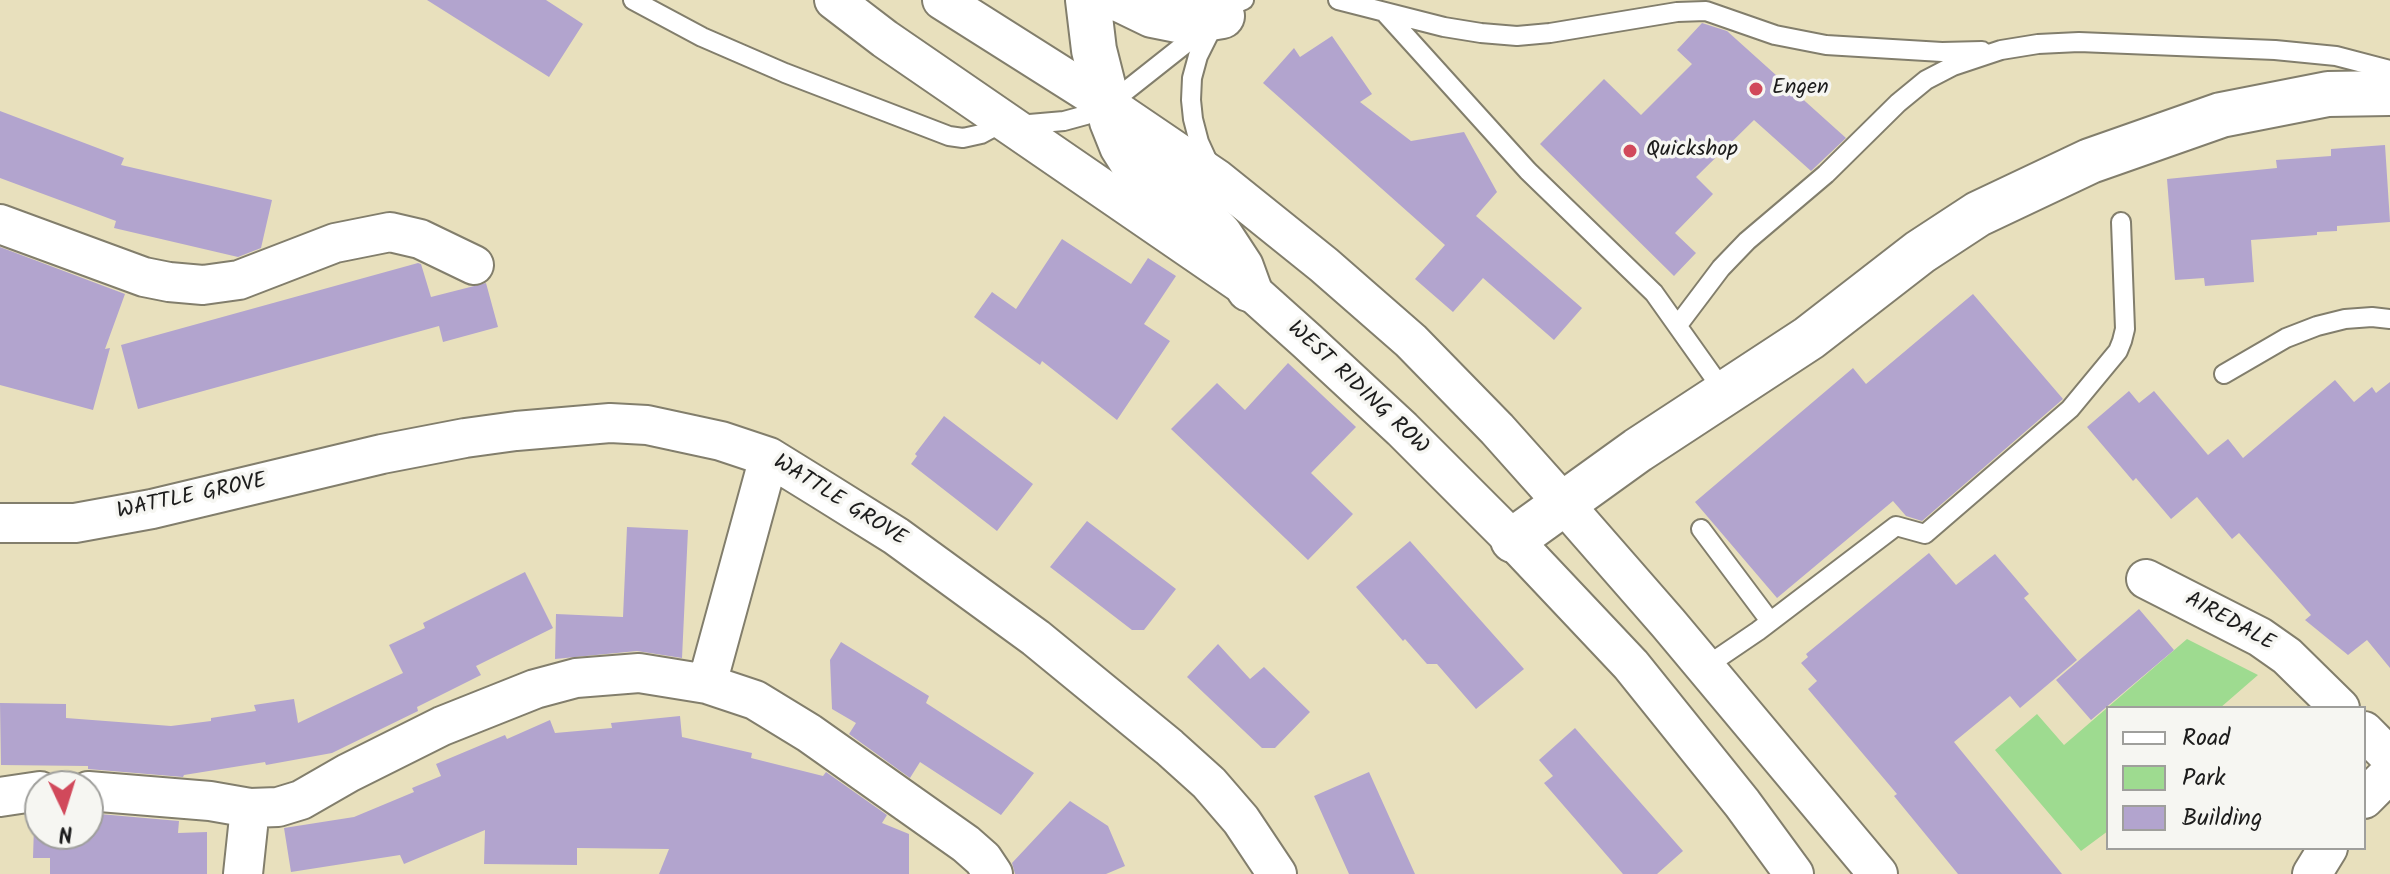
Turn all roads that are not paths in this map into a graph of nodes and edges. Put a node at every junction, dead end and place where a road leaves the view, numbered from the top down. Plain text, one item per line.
1 (633, 0) edge
2 (834, 0) edge
3 (942, 0) edge
4 (1088, 0) edge
5 (1121, 0) edge
6 (1338, 0) edge
7 (1228, 11) edge
8 (1384, 12) junction
9 (2001, 50) junction
10 (2390, 70) edge
11 (2390, 93) edge
12 (1108, 105) junction
13 (1008, 123) junction
14 (1217, 179) junction
15 (2121, 222) dead end
16 (0, 224) edge
17 (474, 265) dead end
18 (1249, 289) junction
19 (2390, 319) edge
20 (1678, 325) junction
21 (2224, 374) dead end
22 (1725, 393) junction
23 (769, 457) junction
24 (1564, 504) junction
25 (0, 523) edge
26 (1701, 529) dead end
27 (1513, 540) junction
28 (2146, 579) dead end
29 (1770, 621) junction
30 (1705, 667) junction
31 (707, 684) junction
32 (1661, 703) junction
33 (2338, 706) edge
34 (2366, 733) edge
35 (2390, 757) edge
36 (2390, 773) edge
37 (104, 792) edge
38 (24, 793) edge
39 (0, 797) edge
40 (2366, 797) edge
41 (250, 808) junction
42 (2327, 850) edge
43 (243, 874) edge
44 (993, 874) edge
45 (1277, 874) edge
46 (1794, 874) edge
47 (1878, 874) edge
48 (2312, 874) edge

1 - 13 lane
2 - 13 street, WEST RIDING ROW
3 - 12 street
4 - 12 main road
5 - 7 main road
6 - 8 lane
7 - 12 lane
7 - 14 lane
8 - 9 lane
8 - 20 lane
9 - 10 lane
9 - 20 lane
11 - 22 main road
12 - 13 lane
12 - 14 street
12 - 18 main road
13 - 18 street, WEST RIDING ROW
14 - 24 street
15 - 29 lane
16 - 17 street
18 - 27 street, WEST RIDING ROW
19 - 21 lane
20 - 22 lane
22 - 24 main road
23 - 25 street, WATTLE GROVE
23 - 31 street
23 - 45 street, WATTLE GROVE
24 - 27 main road
24 - 30 street
26 - 29 lane
27 - 32 street, WEST RIDING ROW
28 - 33 street, AIREDALE
29 - 30 lane
30 - 32 street
30 - 47 street
31 - 41 street
31 - 44 street
32 - 46 street, WEST RIDING ROW
34 - 35 street
36 - 40 street
37 - 41 street
38 - 39 street
41 - 43 street
42 - 48 street

